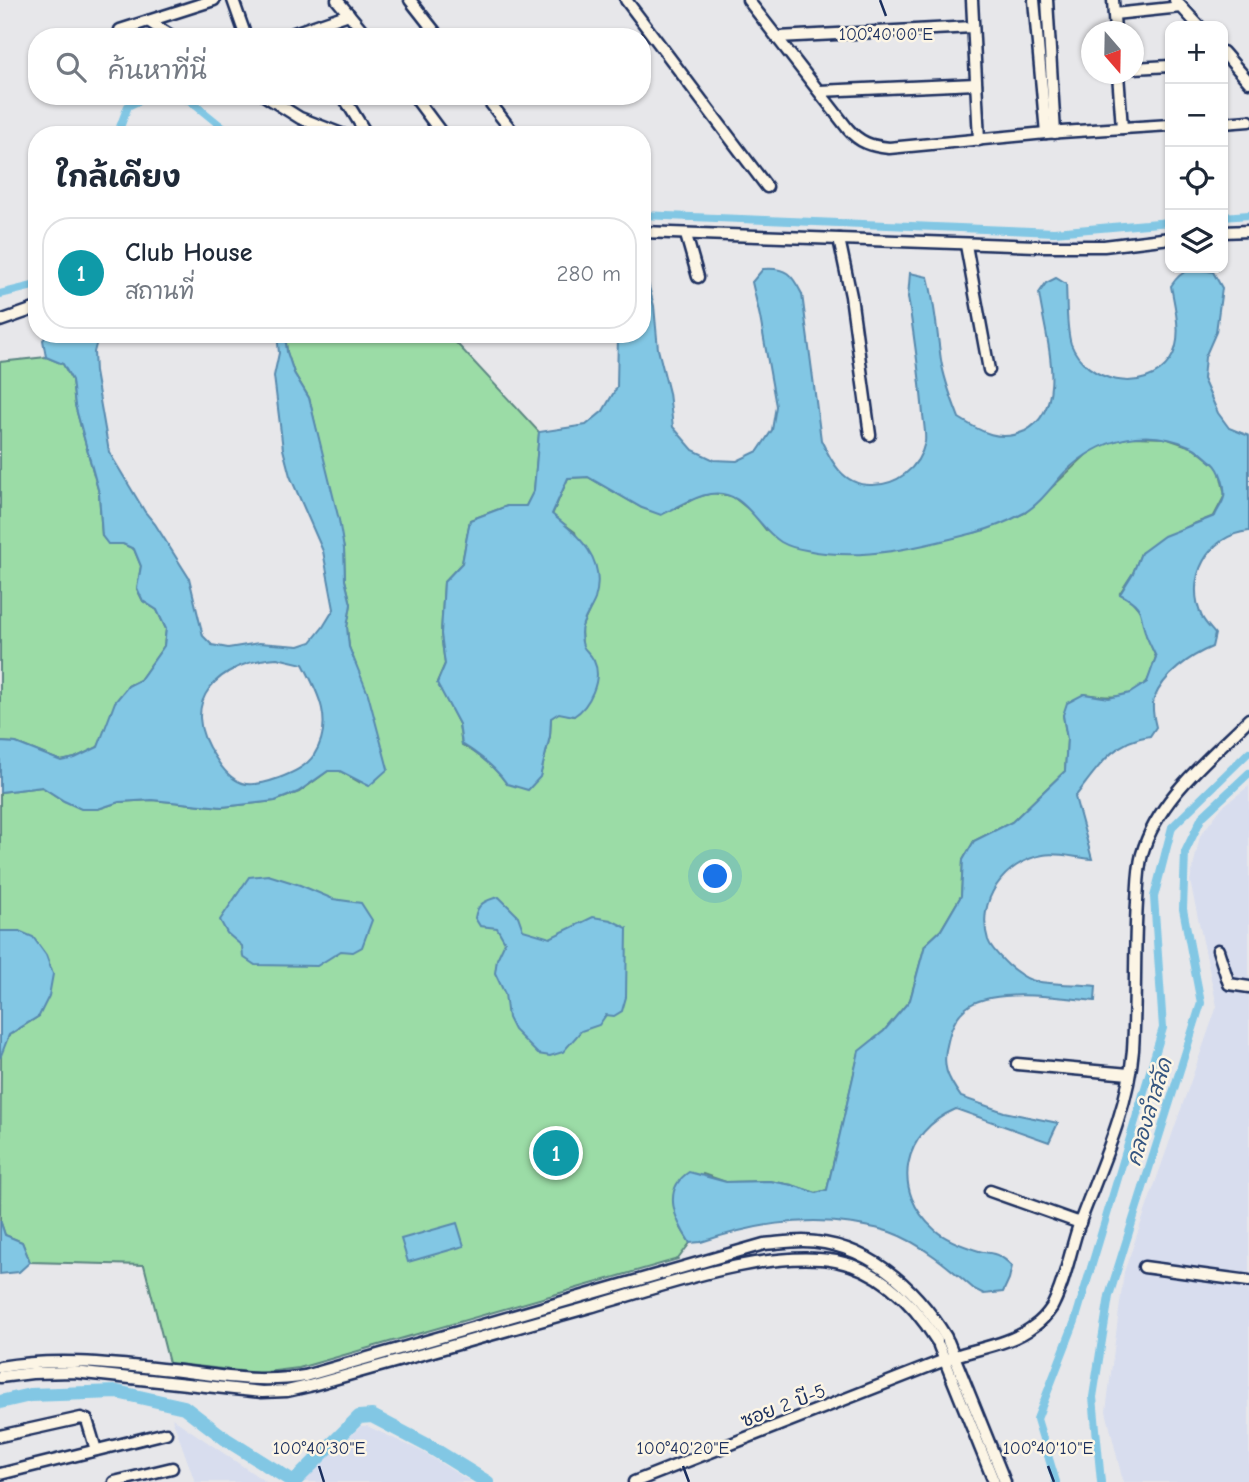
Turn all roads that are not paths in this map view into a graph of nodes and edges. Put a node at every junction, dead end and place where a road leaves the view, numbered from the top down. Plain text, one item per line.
1 (214, 0) edge
2 (233, 0) edge
3 (337, 0) edge
4 (410, 0) edge
5 (626, 0) edge
6 (748, 0) edge
7 (971, 0) edge
8 (1034, 0) edge
9 (1047, 0) edge
10 (1113, 0) edge
11 (1178, 4) edge
12 (1114, 14) junction
13 (349, 15) junction
14 (148, 21) junction
15 (1114, 21) edge
16 (1194, 21) edge
17 (973, 27) junction
18 (126, 28) edge
19 (159, 28) edge
20 (243, 28) edge
21 (309, 28) edge
22 (360, 28) edge
23 (432, 28) edge
24 (647, 28) edge
25 (651, 33) edge
26 (778, 37) junction
27 (1228, 63) edge
28 (1165, 66) edge
29 (1144, 67) edge
30 (1249, 82) edge
31 (976, 84) junction
32 (1119, 84) edge
33 (819, 91) junction
34 (281, 105) edge
35 (349, 105) edge
36 (421, 105) edge
37 (492, 105) edge
38 (1249, 121) edge
39 (1228, 123) edge
40 (1165, 125) edge
41 (321, 126) edge
42 (362, 126) edge
43 (436, 126) edge
44 (508, 126) edge
45 (1122, 128) junction
46 (1050, 133) junction
47 (979, 140) junction
48 (767, 187) dead end
49 (1249, 231) edge
50 (1228, 232) edge
51 (651, 233) edge
52 (686, 235) junction
53 (839, 239) junction
54 (1165, 239) edge
55 (966, 245) junction
56 (698, 277) dead end
57 (28, 311) edge
58 (0, 321) edge
59 (989, 370) dead end
60 (870, 435) dead end
61 (1249, 719) edge
62 (1218, 950) dead end
63 (1249, 987) edge
64 (1017, 1064) dead end
65 (1129, 1074) junction
66 (990, 1191) dead end
67 (1080, 1223) junction
68 (1144, 1267) dead end
69 (1249, 1281) edge
70 (943, 1342) junction
71 (950, 1358) junction
72 (0, 1367) edge
73 (0, 1377) edge
74 (166, 1433) dead end
75 (0, 1436) edge
76 (96, 1450) junction
77 (172, 1468) dead end
78 (0, 1475) edge
79 (114, 1482) edge
80 (634, 1482) edge
81 (994, 1482) edge
82 (1005, 1482) edge

1 - 14 street
2 - 20 street
3 - 13 street
4 - 23 street
5 - 24 street
6 - 26 street
7 - 17 street
8 - 46 street
9 - 46 street
10 - 12 street
11 - 12 street
11 - 16 street
12 - 15 street
13 - 21 street
13 - 22 street
14 - 18 street
14 - 19 street
17 - 26 street
17 - 31 street
25 - 48 street
26 - 33 street
27 - 30 street
28 - 29 street
31 - 33 street
31 - 47 street
32 - 45 street
33 - 47 street
34 - 41 street
35 - 42 street
36 - 43 street
37 - 44 street
38 - 39 street
40 - 45 street
45 - 46 street
46 - 47 street
49 - 50 street
51 - 52 street
52 - 53 street
52 - 56 street
53 - 55 street
53 - 60 street
54 - 55 street
55 - 59 street
57 - 58 street
61 - 65 street, ซอย 2 บี-5
62 - 63 street
64 - 65 street
65 - 67 street, ซอย 2 บี-5
66 - 67 street
67 - 71 street, ซอย 2 บี-5
68 - 69 street
70 - 71 street
70 - 72 street
70 - 73 street
71 - 80 street, ซอย 2 บี-5
71 - 81 street
71 - 82 street
74 - 76 street
75 - 76 street
76 - 78 street
77 - 79 street

